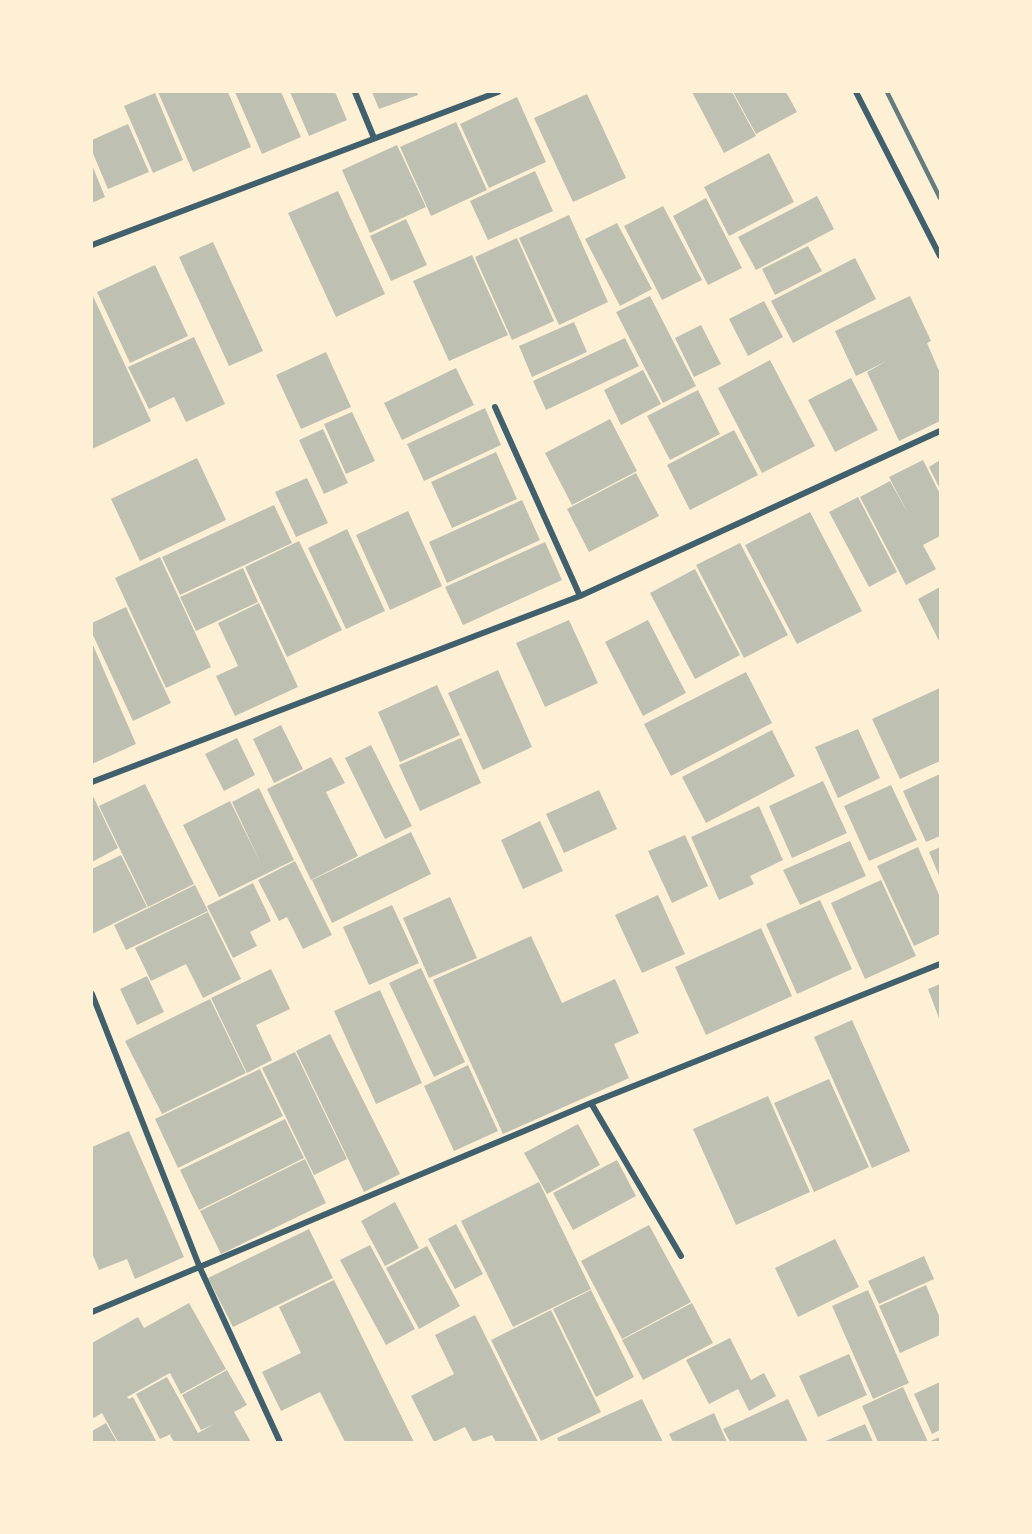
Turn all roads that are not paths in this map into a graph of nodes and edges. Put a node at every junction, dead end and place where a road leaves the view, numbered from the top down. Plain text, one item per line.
1 (355, 92) edge
2 (498, 92) edge
3 (856, 92) edge
4 (374, 138) junction
5 (92, 245) edge
6 (940, 256) edge
7 (495, 407) dead end
8 (940, 431) edge
9 (580, 596) junction
10 (92, 782) edge
11 (940, 964) edge
12 (92, 994) edge
13 (591, 1103) junction
14 (681, 1256) dead end
15 (200, 1268) junction
16 (92, 1312) edge
17 (280, 1443) edge

1 - 4 street
2 - 4 street
3 - 6 street
4 - 5 street
7 - 9 street
8 - 9 street
9 - 10 street
11 - 13 street
12 - 15 street
13 - 14 street
13 - 15 street
15 - 16 street
15 - 17 street

